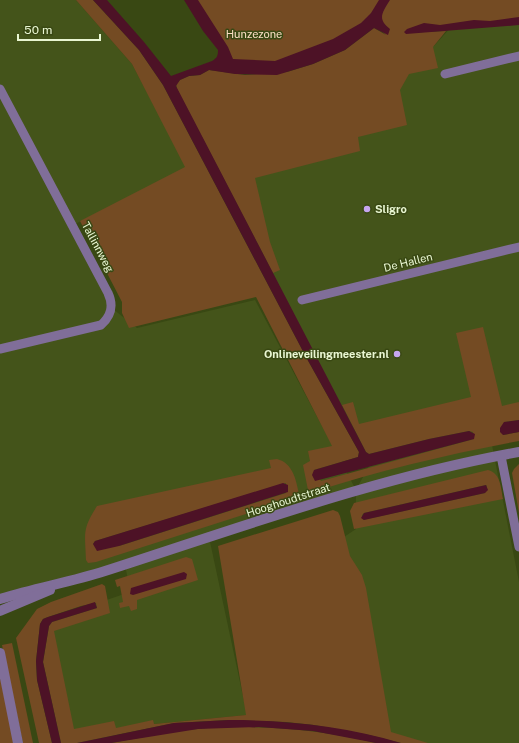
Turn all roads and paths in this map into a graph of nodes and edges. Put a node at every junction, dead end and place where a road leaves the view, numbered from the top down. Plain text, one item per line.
1 (519, 56) edge
2 (444, 74) dead end
3 (0, 89) edge
4 (519, 247) edge
5 (302, 300) dead end
6 (0, 349) edge
7 (519, 452) edge
8 (501, 456) junction
9 (519, 547) edge
10 (68, 582) junction
11 (0, 598) edge
12 (0, 611) edge
13 (0, 653) edge
14 (18, 743) edge

1 - 2 street
3 - 6 street, Tallinnweg
4 - 5 street, De Hallen
7 - 8 street, Hooghoudtstraat
8 - 9 street
8 - 10 street, Hooghoudtstraat
10 - 11 street, Hooghoudtstraat
10 - 12 street, Hooghoudtstraat
13 - 14 street

